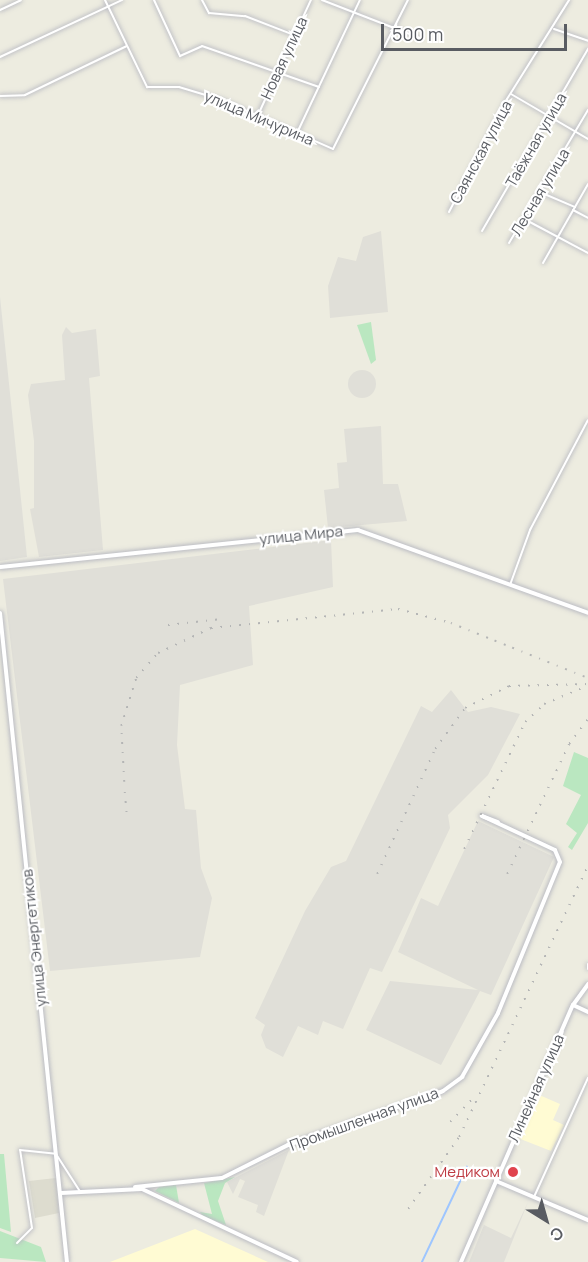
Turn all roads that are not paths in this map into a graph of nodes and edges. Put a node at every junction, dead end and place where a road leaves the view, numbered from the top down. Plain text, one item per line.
1 (21, 0) edge
2 (105, 0) edge
3 (122, 0) edge
4 (154, 0) edge
5 (202, 0) edge
6 (311, 0) edge
7 (322, 0) edge
8 (360, 0) edge
9 (408, 0) edge
10 (569, 0) edge
11 (108, 6) junction
12 (0, 10) edge
13 (354, 11) junction
14 (396, 27) junction
15 (554, 29) junction
16 (294, 35) junction
17 (420, 38) dead end
18 (588, 41) edge
19 (127, 46) junction
20 (588, 49) edge
21 (0, 57) edge
22 (584, 57) junction
23 (588, 58) edge
24 (278, 73) junction
25 (319, 87) junction
26 (511, 94) junction
27 (1, 97) edge
28 (588, 110) edge
29 (258, 116) junction
30 (550, 116) junction
31 (576, 131) junction
32 (297, 133) junction
33 (588, 139) edge
34 (588, 184) edge
35 (542, 193) junction
36 (574, 208) junction
37 (449, 212) dead end
38 (588, 218) edge
39 (526, 220) junction
40 (482, 231) dead end
41 (557, 237) junction
42 (510, 243) dead end
43 (588, 252) edge
44 (543, 263) dead end
45 (588, 420) edge
46 (0, 567) edge
47 (510, 585) junction
48 (0, 613) edge
49 (588, 613) edge
50 (498, 822) dead end
51 (588, 964) edge
52 (588, 969) edge
53 (588, 984) edge
54 (573, 1005) junction
55 (588, 1012) edge
56 (588, 1078) edge
57 (56, 1154) junction
58 (496, 1181) junction
59 (135, 1187) junction
60 (61, 1193) junction
61 (81, 1193) junction
62 (534, 1197) junction
63 (588, 1220) edge
64 (17, 1243) dead end
65 (67, 1262) edge
66 (297, 1262) edge
67 (461, 1262) edge

1 - 12 street
2 - 11 street
3 - 11 street
4 - 24 street
5 - 16 street
6 - 16 street, Новая улица
7 - 13 street
8 - 13 street
9 - 14 street
10 - 15 street, Саянская улица
11 - 19 street
11 - 21 street
13 - 14 street
13 - 25 street
14 - 17 street
14 - 32 street, улица Мичурина
15 - 18 street
15 - 26 street, Саянская улица
16 - 24 street, Новая улица
19 - 27 street
19 - 29 street, улица Мичурина
20 - 22 street, Таёжная улица
22 - 23 street
22 - 30 street, Таёжная улица
24 - 25 street
24 - 29 street, Новая улица
25 - 32 street
26 - 30 street
26 - 37 street, Саянская улица
28 - 31 street, Лесная улица
29 - 32 street, улица Мичурина
30 - 31 street
30 - 40 street, Таёжная улица
31 - 33 street
31 - 35 street, Лесная улица
34 - 36 street
35 - 36 street
35 - 39 street, Лесная улица
36 - 38 street
36 - 41 street
39 - 41 street
39 - 42 street, Лесная улица
41 - 43 street
41 - 44 street
45 - 47 street
46 - 47 main road, улица Мира
47 - 49 main road, улица Мира
48 - 57 main road, улица Энергетиков
50 - 59 main road, Промышленная улица
51 - 52 street
53 - 54 main road, Линейная улица
54 - 55 main road
54 - 58 main road, Линейная улица
56 - 62 street
57 - 60 main road, улица Энергетиков
57 - 61 street
57 - 64 street
58 - 62 main road
58 - 67 main road, Линейная улица
59 - 61 main road, Промышленная улица
59 - 66 main road
60 - 61 main road, Промышленная улица
60 - 65 main road, улица Энергетиков
62 - 63 main road

